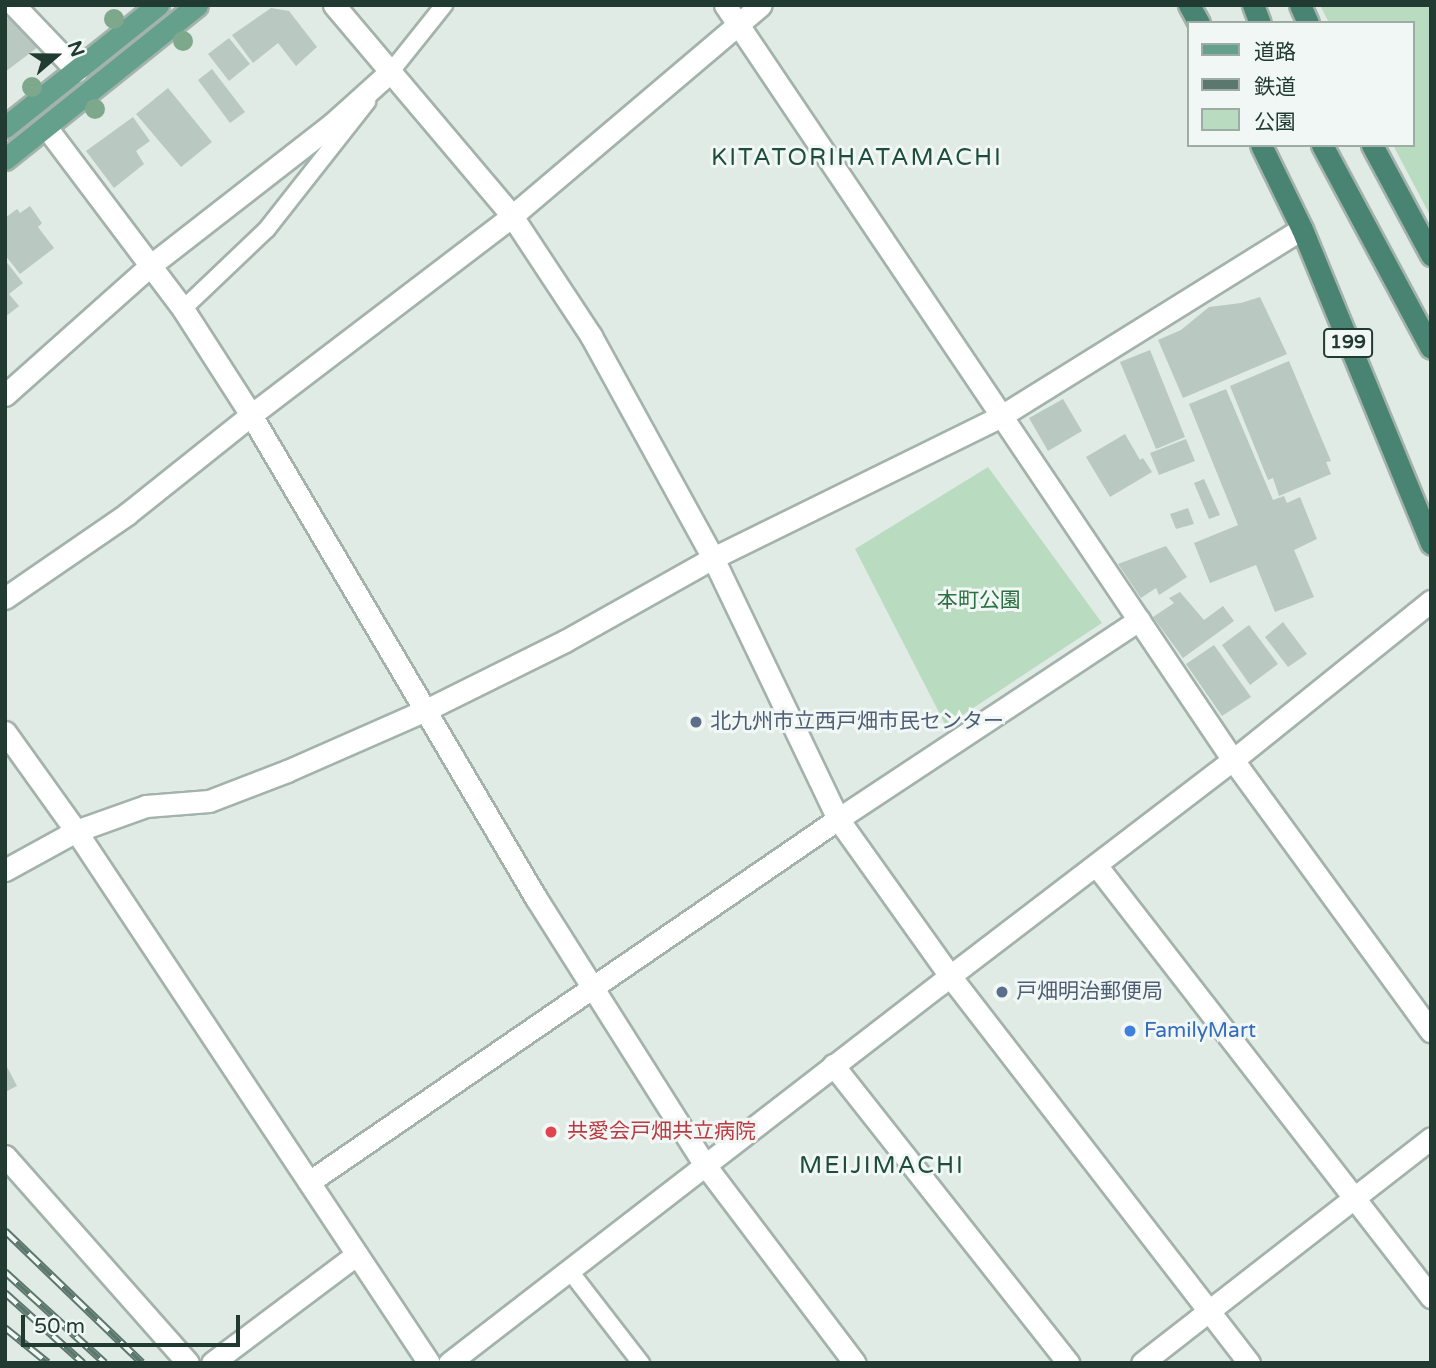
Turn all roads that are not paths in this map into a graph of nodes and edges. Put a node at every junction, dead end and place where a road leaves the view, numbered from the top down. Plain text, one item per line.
1 (14, 5) edge
2 (158, 5) edge
3 (197, 5) edge
4 (334, 5) edge
5 (444, 5) edge
6 (725, 5) edge
7 (761, 5) edge
8 (1189, 5) edge
9 (1300, 5) edge
10 (1198, 21) edge
11 (1307, 21) edge
12 (739, 23) junction
13 (77, 71) junction
14 (390, 72) junction
15 (5, 127) edge
16 (46, 127) junction
17 (1262, 147) edge
18 (1323, 147) edge
19 (1373, 147) edge
20 (5, 159) edge
21 (512, 216) junction
22 (1302, 229) junction
23 (1431, 255) edge
24 (151, 265) junction
25 (183, 309) junction
26 (1431, 348) edge
27 (5, 395) edge
28 (251, 415) junction
29 (1001, 416) junction
30 (1431, 544) edge
31 (713, 558) junction
32 (5, 598) edge
33 (1431, 601) edge
34 (1139, 620) junction
35 (424, 711) junction
36 (5, 732) edge
37 (1233, 760) junction
38 (838, 819) junction
39 (76, 831) junction
40 (1096, 864) junction
41 (5, 870) edge
42 (950, 976) junction
43 (593, 988) junction
44 (1431, 1032) edge
45 (833, 1065) junction
46 (1431, 1138) edge
47 (5, 1156) edge
48 (705, 1165) junction
49 (309, 1182) junction
50 (1353, 1200) junction
51 (357, 1254) junction
52 (569, 1270) junction
53 (1431, 1297) edge
54 (1208, 1310) junction
55 (188, 1363) edge
56 (212, 1363) edge
57 (429, 1363) edge
58 (449, 1363) edge
59 (641, 1363) edge
60 (855, 1363) edge
61 (1068, 1363) edge
62 (1142, 1363) edge
63 (1249, 1363) edge

1 - 13 street
2 - 13 main road
3 - 16 main road
4 - 14 street
5 - 14 lane
6 - 12 street
7 - 12 street
8 - 10 highway
9 - 11 highway
12 - 21 street
12 - 29 street
13 - 15 main road
14 - 21 street
14 - 24 street
14 - 25 lane
16 - 20 main road
16 - 24 street
17 - 22 highway, 199
18 - 26 highway
19 - 23 highway
21 - 28 street
21 - 31 street
22 - 29 street
22 - 30 highway, 199
24 - 25 street
24 - 27 street
25 - 28 street
28 - 32 street
28 - 35 street
29 - 31 street
29 - 34 street
31 - 35 street
31 - 38 street
33 - 37 street
34 - 37 street
34 - 38 street
35 - 39 street
35 - 43 street
36 - 39 street
37 - 40 street
37 - 44 street
38 - 42 street
38 - 43 street
39 - 41 street
39 - 49 street
40 - 42 street
40 - 50 street
42 - 45 street
42 - 54 street
43 - 48 street
43 - 49 street
45 - 48 street
45 - 61 street
46 - 50 street
47 - 55 street
48 - 52 street
48 - 60 street
49 - 51 street
50 - 53 street
50 - 54 street
51 - 56 street
51 - 57 street
52 - 58 street
52 - 59 lane
54 - 62 street
54 - 63 street

